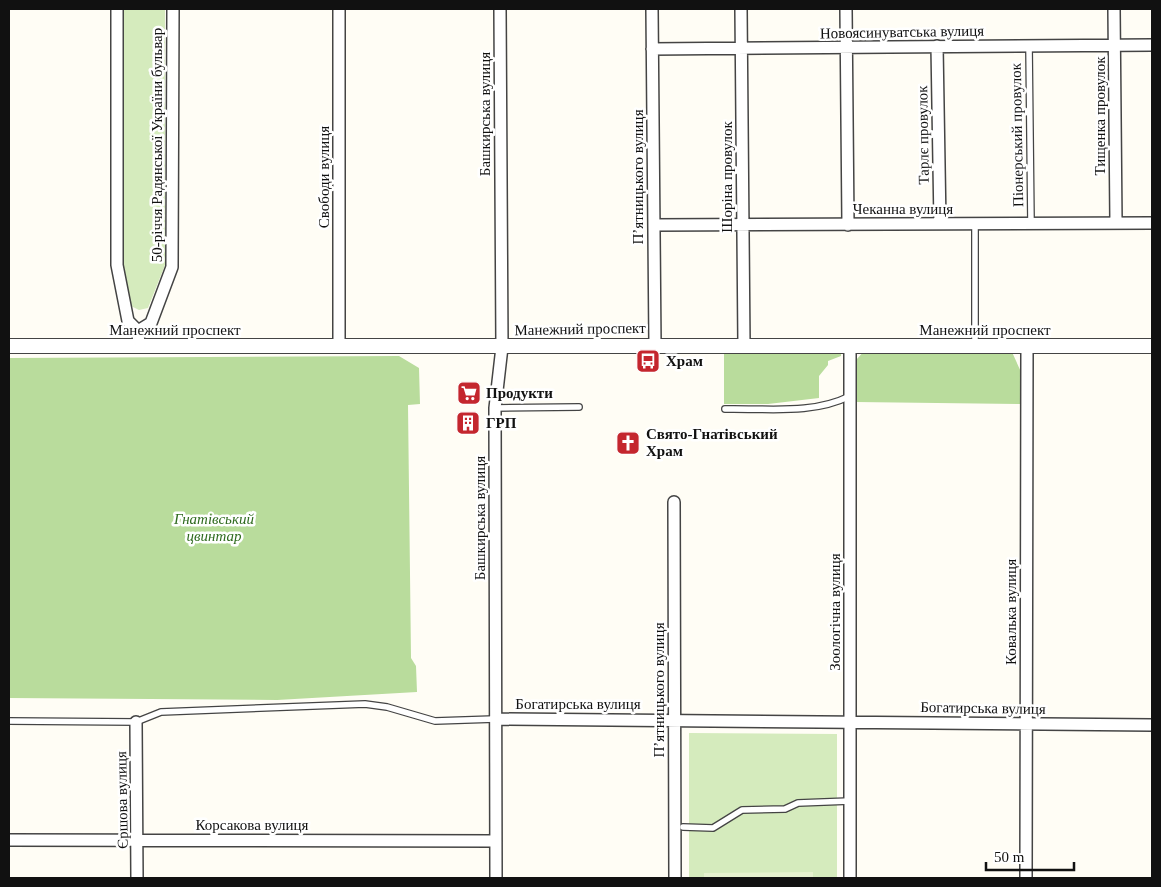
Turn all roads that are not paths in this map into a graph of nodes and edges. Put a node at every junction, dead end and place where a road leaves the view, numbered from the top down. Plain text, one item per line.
1 (117, 9) edge
2 (173, 9) edge
3 (339, 9) edge
4 (500, 9) edge
5 (652, 9) edge
6 (741, 9) edge
7 (846, 9) edge
8 (1114, 9) edge
9 (1114, 45) junction
10 (1152, 45) edge
11 (937, 46) junction
12 (1029, 46) junction
13 (847, 48) junction
14 (652, 49) junction
15 (741, 49) junction
16 (1116, 223) junction
17 (1152, 223) edge
18 (848, 224) junction
19 (940, 224) junction
20 (975, 224) junction
21 (1030, 224) junction
22 (654, 225) junction
23 (743, 225) junction
24 (138, 331) junction
25 (339, 345) junction
26 (655, 345) junction
27 (744, 345) junction
28 (9, 346) edge
29 (502, 346) junction
30 (850, 346) junction
31 (975, 346) junction
32 (1027, 346) junction
33 (1152, 346) edge
34 (139, 347) junction
35 (850, 396) junction
36 (579, 407) dead end
37 (495, 408) junction
38 (725, 409) dead end
39 (674, 502) dead end
40 (495, 719) junction
41 (674, 720) junction
42 (9, 721) edge
43 (136, 722) junction
44 (850, 722) junction
45 (1026, 724) junction
46 (1152, 725) edge
47 (850, 801) junction
48 (683, 827) dead end
49 (9, 840) edge
50 (138, 840) junction
51 (496, 841) junction
52 (137, 878) edge
53 (496, 878) edge
54 (675, 878) edge
55 (850, 878) edge
56 (1026, 878) edge

1 - 24 street
2 - 24 street, 50-річчя Радянської України бульвар
3 - 25 street, Свободи вулиця
4 - 29 street, Башкирська вулиця
5 - 14 street, П’ятницького вулиця
6 - 15 street, Шоріна провулок
7 - 13 street
8 - 9 street, Тищенка провулок
9 - 10 street, Новоясинуватська вулиця
9 - 12 street, Новоясинуватська вулиця
9 - 16 street, Тищенка провулок
11 - 12 street, Новоясинуватська вулиця
11 - 13 street, Новоясинуватська вулиця
11 - 19 street, Тарлє провулок
12 - 21 lane, Пiонерський провулок
13 - 15 street, Новоясинуватська вулиця
13 - 18 street
14 - 15 street, Новоясинуватська вулиця
14 - 22 street, П’ятницького вулиця
15 - 23 street, Шоріна провулок
16 - 17 street, Чеканна вулиця
16 - 21 street, Чеканна вулиця
18 - 19 street, Чеканна вулиця
18 - 23 street, Чеканна вулиця
19 - 20 street, Чеканна вулиця
20 - 21 street, Чеканна вулиця
20 - 31 lane
22 - 23 street, Чеканна вулиця
22 - 26 street, П’ятницького вулиця
23 - 27 street, Шоріна провулок
24 - 34 street
25 - 29 street, Манежний проспект
25 - 34 street, Манежний проспект
26 - 27 street, Манежний проспект
26 - 29 street, Манежний проспект
27 - 30 street, Манежний проспект
28 - 34 street, Манежний проспект
29 - 37 street, Башкирська вулиця
30 - 31 street, Манежний проспект
30 - 35 street, Зоологічна вулиця
31 - 32 street, Манежний проспект
32 - 33 street, Манежний проспект
32 - 45 street, Ковалька вулиця
35 - 38 lane
35 - 44 street, Зоологічна вулиця
36 - 37 lane
37 - 40 street, Башкирська вулиця
39 - 41 street, П’ятницького вулиця
40 - 41 street, Богатирська вулиця
40 - 43 lane, Богатирська вулиця
40 - 51 street, Башкирська вулиця
41 - 44 street, Богатирська вулиця
41 - 54 street, П’ятницького вулиця
42 - 43 lane, Богатирська вулиця
43 - 50 street, Єршова вулиця
44 - 45 street, Богатирська вулиця
44 - 47 street, Зоологічна вулиця
45 - 46 street, Богатирська вулиця
45 - 56 street, Ковалька вулиця
47 - 48 lane
47 - 55 street, Зоологічна вулиця
49 - 50 street, Корсакова вулиця
50 - 51 street, Корсакова вулиця
50 - 52 street, Єршова вулиця
51 - 53 street, Башкирська вулиця

